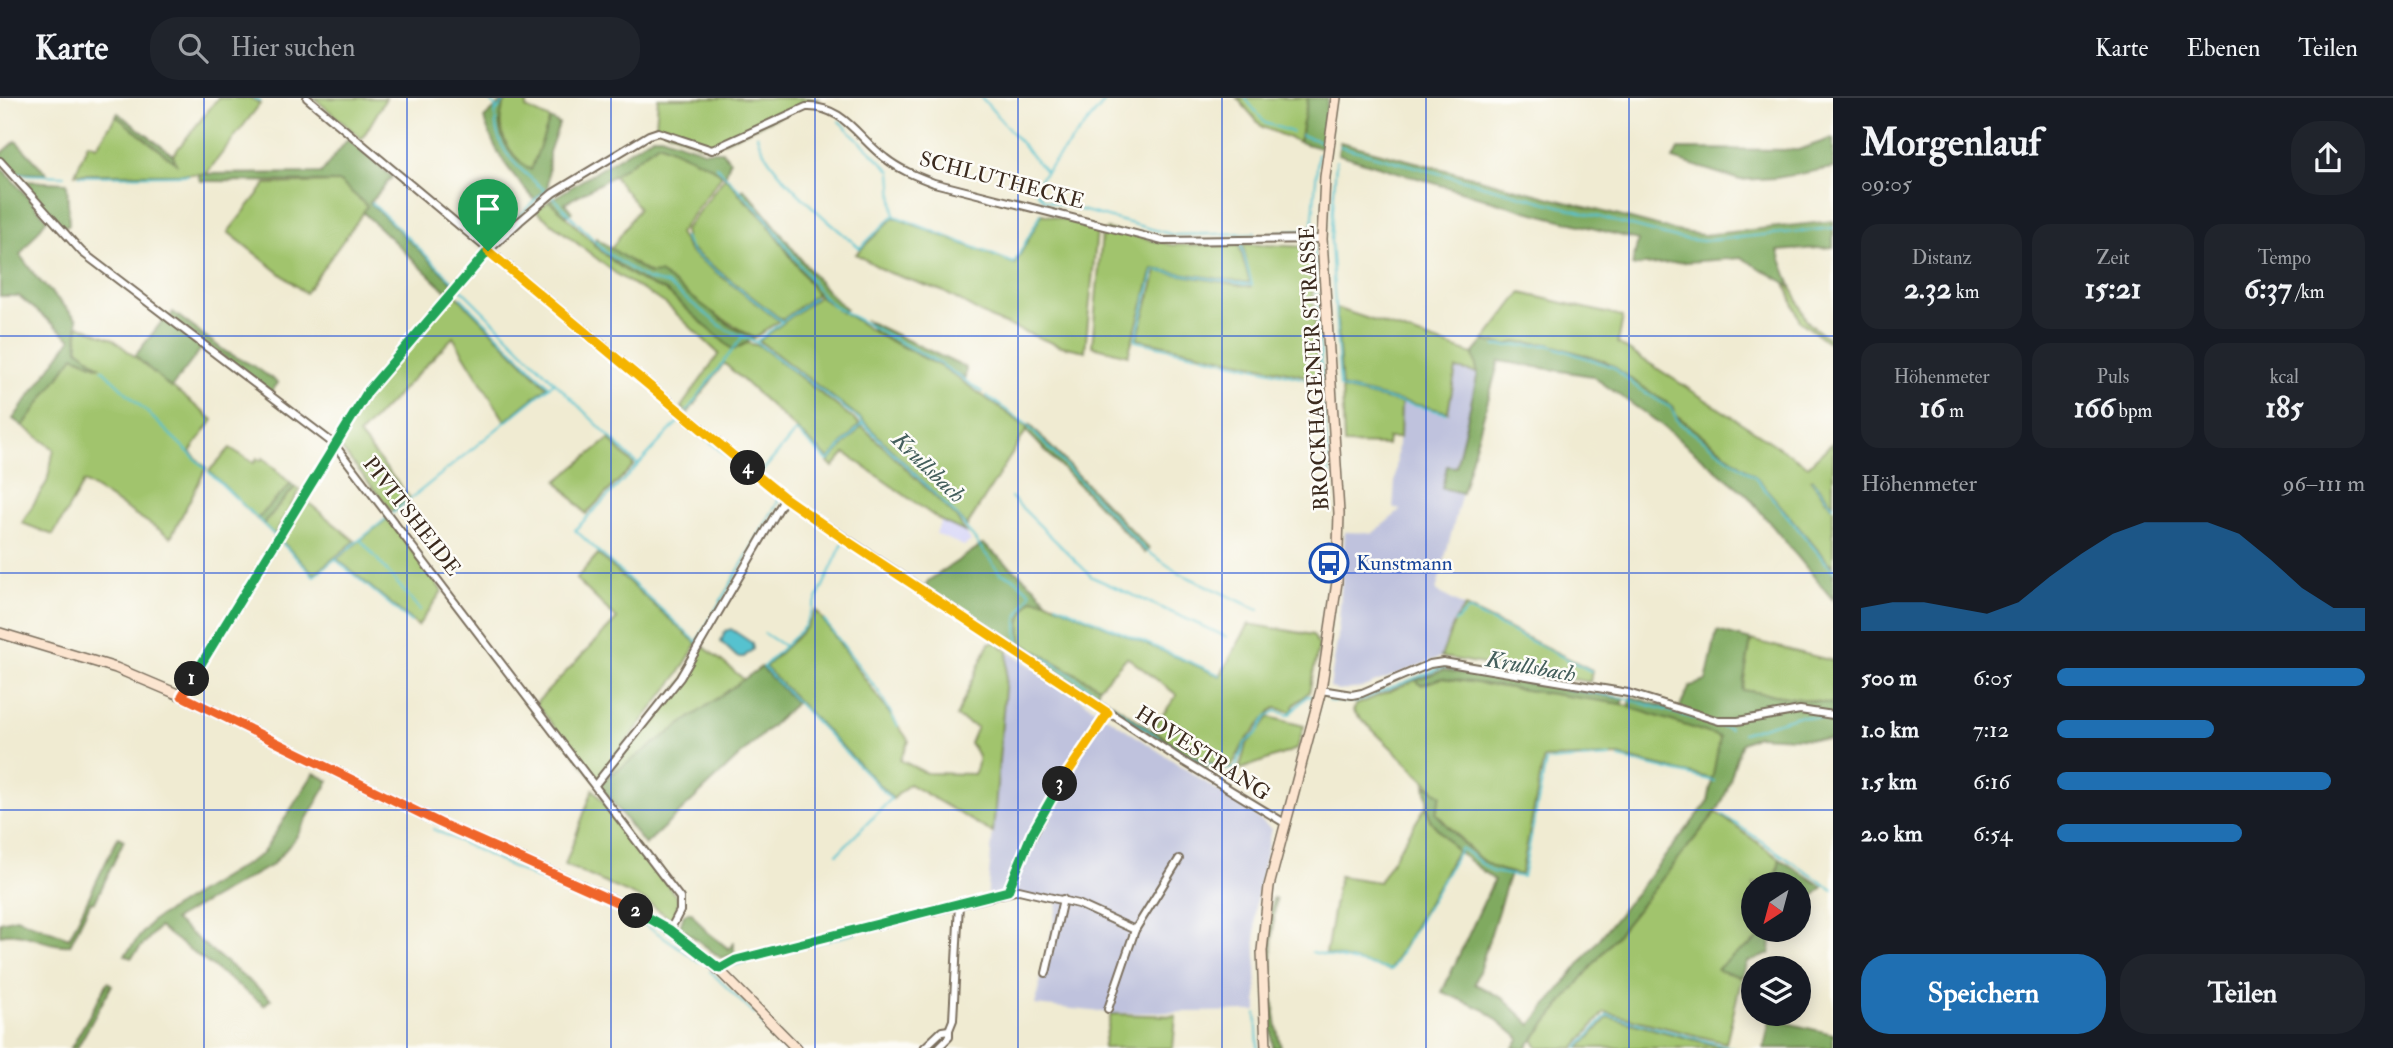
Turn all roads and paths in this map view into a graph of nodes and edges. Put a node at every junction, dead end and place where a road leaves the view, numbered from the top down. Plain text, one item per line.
1 (307, 98) edge
2 (1336, 98) edge
3 (0, 161) edge
4 (1322, 239) junction
5 (488, 251) junction
6 (334, 444) junction
7 (785, 498) junction
8 (0, 633) edge
9 (1321, 690) junction
10 (182, 696) junction
11 (1108, 713) junction
12 (1833, 715) edge
13 (595, 785) junction
14 (1283, 822) junction
15 (1179, 859) dead end
16 (1008, 891) junction
17 (1063, 899) junction
18 (959, 904) junction
19 (670, 930) junction
20 (1135, 930) junction
21 (720, 969) junction
22 (1046, 973) dead end
23 (1108, 1009) dead end
24 (949, 1030) junction
25 (796, 1048) edge
26 (924, 1048) edge
27 (938, 1048) edge
28 (1266, 1048) edge

1 - 5 street, HOVESTRANG
2 - 4 main road, BROCKHAGENER STRASSE
3 - 6 street, PIVITSHEIDE
4 - 5 street, SCHLUTHECKE
4 - 9 main road, BROCKHAGENER STRASSE
5 - 6 street, SCHLUTHECKE
5 - 7 street, HOVESTRANG
6 - 10 street, SCHLUTHECKE
6 - 13 street, PIVITSHEIDE
7 - 11 street, HOVESTRANG
7 - 13 street
8 - 10 main road
9 - 12 street
9 - 14 main road, BROCKHAGENER STRASSE
10 - 19 main road
11 - 14 street, HOVESTRANG
11 - 16 street
13 - 19 street, PIVITSHEIDE
14 - 28 main road, BROCKHAGENER STRASSE
15 - 20 street
16 - 17 street
16 - 18 street
17 - 20 street
17 - 22 street
18 - 21 street
18 - 24 street
19 - 21 main road
20 - 23 street
21 - 25 main road
24 - 26 street
24 - 27 street

